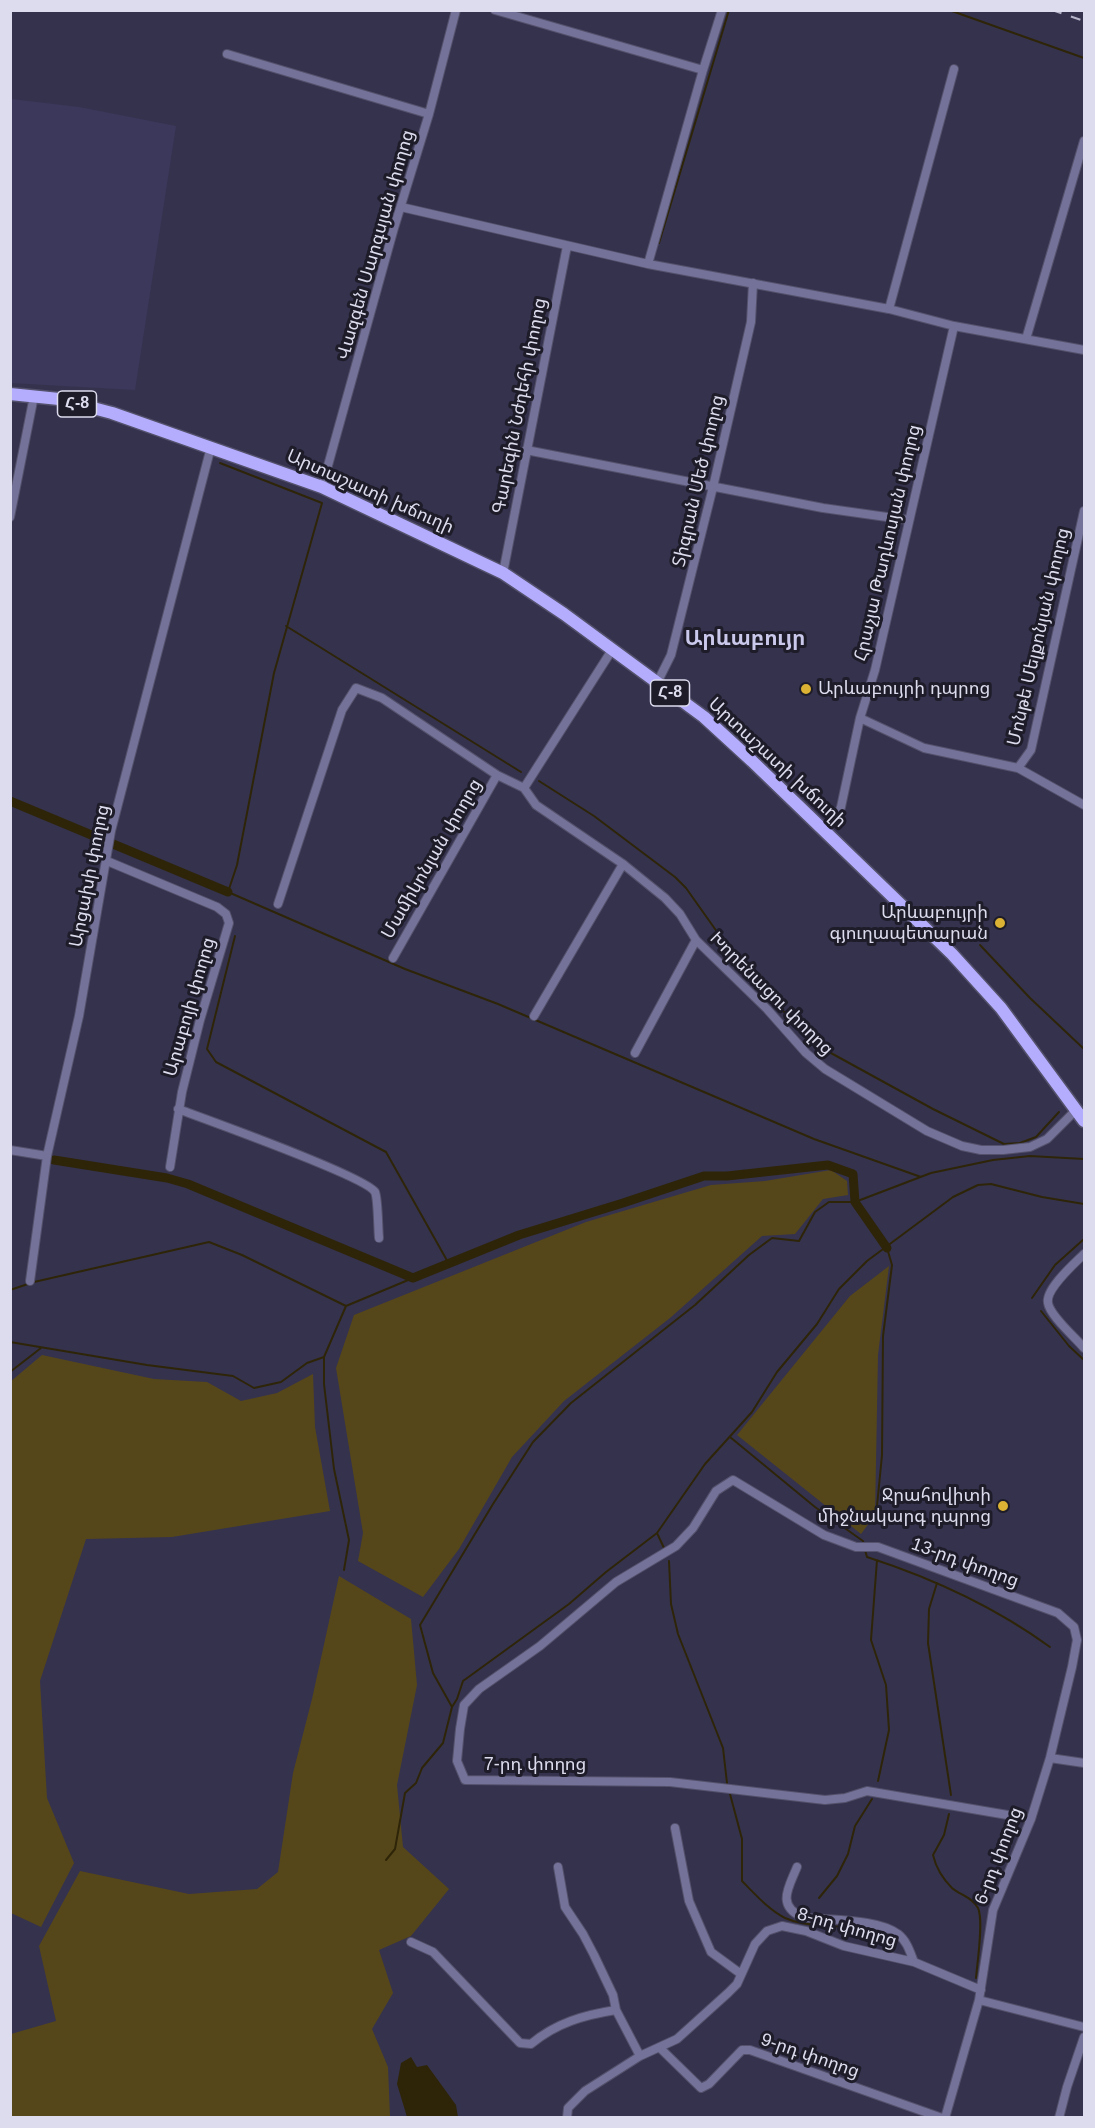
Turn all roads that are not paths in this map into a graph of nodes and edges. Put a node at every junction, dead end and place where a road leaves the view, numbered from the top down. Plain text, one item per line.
1 (456, 10) edge
2 (495, 10) edge
3 (722, 10) edge
4 (227, 54) dead end
5 (954, 69) dead end
6 (703, 70) junction
7 (429, 114) junction
8 (1084, 141) edge
9 (401, 207) junction
10 (567, 246) junction
11 (648, 264) junction
12 (753, 283) junction
13 (889, 309) junction
14 (954, 326) junction
15 (1026, 339) junction
16 (1084, 350) edge
17 (10, 394) edge
18 (34, 396) junction
19 (212, 447) junction
20 (526, 450) junction
21 (322, 487) junction
22 (713, 487) junction
23 (1084, 511) edge
24 (10, 517) edge
25 (908, 520) junction
26 (503, 573) junction
27 (612, 650) junction
28 (657, 683) junction
29 (860, 718) junction
30 (1018, 768) junction
31 (497, 775) junction
32 (524, 788) junction
33 (1084, 805) edge
34 (822, 830) junction
35 (107, 861) junction
36 (623, 864) junction
37 (278, 904) dead end
38 (696, 940) junction
39 (393, 958) dead end
40 (534, 1016) dead end
41 (635, 1053) dead end
42 (178, 1109) junction
43 (1076, 1110) junction
44 (1084, 1121) edge
45 (10, 1150) edge
46 (47, 1156) junction
47 (170, 1167) dead end
48 (379, 1238) dead end
49 (1084, 1254) edge
50 (30, 1281) dead end
51 (1084, 1348) edge
52 (733, 1480) joint
53 (1058, 1613) joint
54 (1050, 1758) junction
55 (1084, 1763) edge
56 (1030, 1819) junction
57 (675, 1828) dead end
58 (558, 1867) dead end
59 (797, 1867) dead end
60 (411, 1942) dead end
61 (914, 1962) junction
62 (741, 1974) junction
63 (981, 1990) junction
64 (979, 2001) junction
65 (616, 2010) junction
66 (1084, 2027) edge
67 (1084, 2037) edge
68 (660, 2048) junction
69 (640, 2056) junction
70 (567, 2118) edge
71 (943, 2118) edge
72 (1059, 2118) edge

1 - 7 street, Վազգեն Սարգսյան փողոց
2 - 6 street
3 - 6 street
4 - 7 street
5 - 13 street
6 - 11 street
7 - 9 street, Վազգեն Սարգսյան փողոց
8 - 15 street
9 - 10 street
9 - 21 street, Վազգեն Սարգսյան փողոց
10 - 11 street
10 - 20 street, Գարեգին Նժդեհի փողոց
11 - 12 street
12 - 13 street
12 - 22 street, Տիգրան Մեծ փողոց
13 - 14 street
14 - 15 street
14 - 25 street, Հրաչյա Թադևոսյան փողոց
15 - 16 street
17 - 18 main road, Հ-8
18 - 19 main road, Արտաշատի խճուղի / Հ-8
18 - 24 street
19 - 21 main road, Արտաշատի խճուղի / Հ-8
19 - 35 street, Արցախի փողոց
20 - 22 street
20 - 26 street, Գարեգին Նժդեհի փողոց
21 - 26 main road, Արտաշատի խճուղի / Հ-8
22 - 25 street
22 - 28 street, Տիգրան Մեծ փողոց
23 - 30 street, Մոնթե Մելքոնյան փողոց
25 - 29 street, Հրաչյա Թադևոսյան փողոց
26 - 27 main road, Արտաշատի խճուղի / Հ-8
27 - 28 main road, Արտաշատի խճուղի / Հ-8
27 - 32 street
28 - 34 main road, Արտաշատի խճուղի / Հ-8
29 - 30 street
29 - 34 street, Հրաչյա Թադևոսյան փողոց
30 - 33 street
31 - 32 street, Խորենացու փողոց
31 - 37 street, Խորենացու փողոց
31 - 39 street, Մամիկոնյան փողոց
32 - 36 street, Խորենացու փողոց
34 - 43 main road, Արտաշատի խճուղի / Հ-8
35 - 42 street, Արաբոյի փողոց
35 - 46 street, Արցախի փողոց
36 - 38 street, Խորենացու փողոց
36 - 40 street
38 - 41 street
38 - 43 street, Խորենացու փողոց
42 - 47 street, Արաբոյի փողոց
42 - 48 street
43 - 44 main road, Արտաշատի խճուղի / Հ-8
45 - 46 street
46 - 50 street, Արցախի փողոց
49 - 51 street
52 - 53 street, 13-րդ փողոց
52 - 56 street, 7-րդ փողոց
53 - 54 street, 6-րդ փողոց
54 - 55 street
54 - 56 street, 6-րդ փողոց
56 - 63 street, 6-րդ փողոց
57 - 62 street
58 - 65 street
59 - 61 street
60 - 65 street
61 - 62 street, 8-րդ փողոց
61 - 63 street, 8-րդ փողոց
62 - 68 street, 8-րդ փողոց
63 - 64 street, 6-րդ փողոց
64 - 66 street
64 - 71 street, 6-րդ փողոց
65 - 69 street
67 - 72 street
68 - 69 street, 8-րդ փողոց
68 - 71 street, 9-րդ փողոց
69 - 70 street, 8-րդ փողոց

